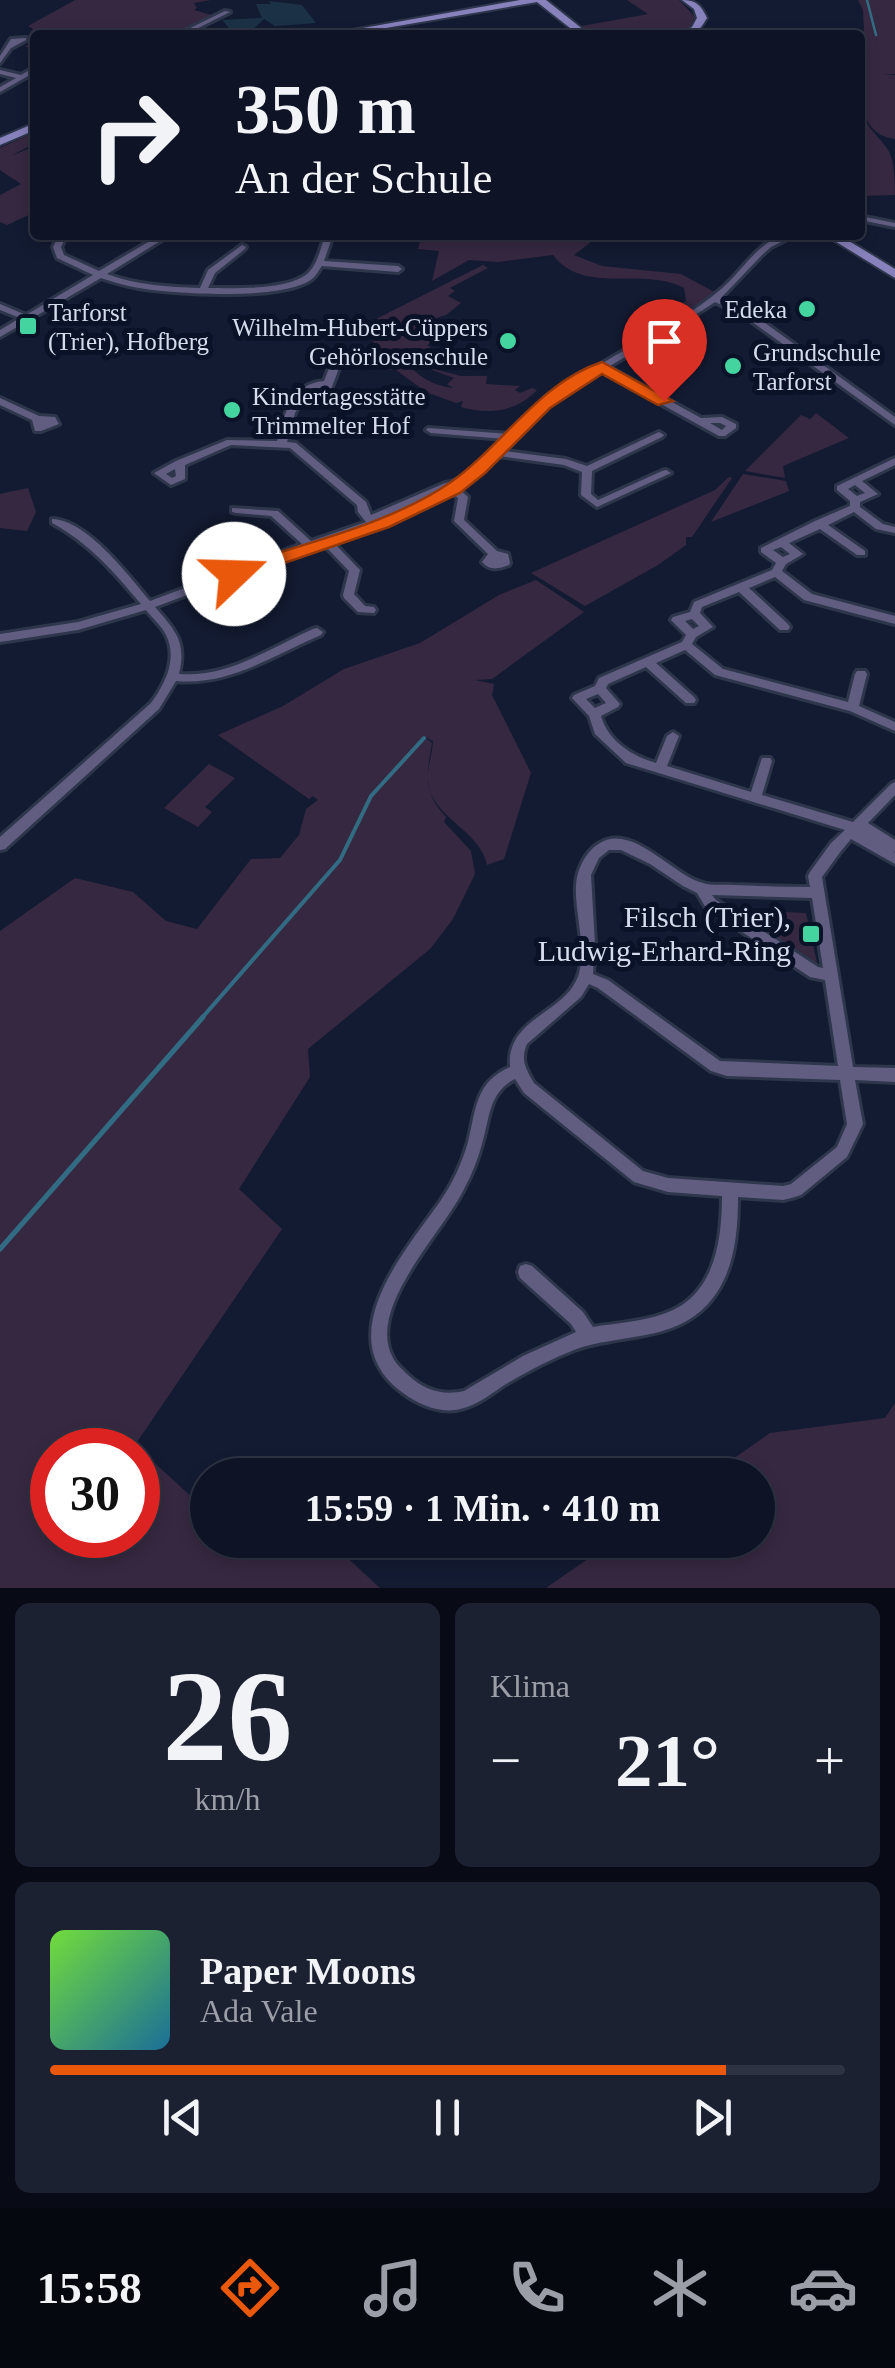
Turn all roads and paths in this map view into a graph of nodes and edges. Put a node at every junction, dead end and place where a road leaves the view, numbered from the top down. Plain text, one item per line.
1 (686, 0) edge
2 (542, 2) edge
3 (227, 12) dead end
4 (190, 30) edge
5 (362, 30) edge
6 (578, 30) edge
7 (691, 30) edge
8 (12, 46) dead end
9 (0, 61) edge
10 (0, 72) edge
11 (30, 72) edge
12 (22, 78) junction
13 (0, 90) edge
14 (30, 128) edge
15 (0, 142) edge
16 (865, 219) edge
17 (895, 225) edge
18 (60, 240) edge
19 (158, 240) edge
20 (327, 240) edge
21 (780, 240) edge
22 (843, 240) edge
23 (242, 247) dead end
24 (318, 263) junction
25 (398, 269) dead end
26 (103, 274) junction
27 (895, 274) edge
28 (203, 290) junction
29 (715, 299) junction
30 (0, 307) edge
31 (27, 318) junction
32 (0, 334) edge
33 (336, 363) dead end
34 (602, 367) junction
35 (327, 389) junction
36 (385, 400) dead end
37 (0, 401) edge
38 (37, 419) dead end
39 (701, 422) dead end
40 (895, 422) edge
41 (431, 430) dead end
42 (659, 435) dead end
43 (512, 437) junction
44 (281, 444) junction
45 (496, 452) junction
46 (895, 461) edge
47 (180, 463) dead end
48 (587, 470) junction
49 (666, 473) dead end
50 (857, 482) junction
51 (450, 487) junction
52 (855, 504) junction
53 (236, 510) dead end
54 (56, 521) dead end
55 (371, 522) junction
56 (820, 523) junction
57 (895, 530) edge
58 (331, 538) junction
59 (309, 545) junction
60 (861, 553) dead end
61 (494, 554) dead end
62 (779, 567) junction
63 (741, 588) junction
64 (147, 607) junction
65 (370, 610) dead end
66 (895, 620) edge
67 (784, 627) dead end
68 (317, 632) dead end
69 (0, 638) edge
70 (689, 640) junction
71 (648, 662) junction
72 (861, 674) dead end
73 (172, 678) junction
74 (600, 689) junction
75 (690, 700) dead end
76 (853, 708) junction
77 (594, 714) junction
78 (895, 727) edge
79 (674, 736) dead end
80 (766, 761) dead end
81 (660, 768) junction
82 (895, 786) edge
83 (756, 795) junction
84 (856, 828) junction
85 (0, 844) edge
86 (895, 846) edge
87 (895, 859) edge
88 (702, 889) junction
89 (815, 893) junction
90 (830, 975) junction
91 (586, 977) junction
92 (516, 1071) junction
93 (848, 1074) junction
94 (895, 1075) edge
95 (730, 1190) junction
96 (526, 1272) dead end
97 (589, 1336) junction

1 - 7 main road
2 - 5 main road
2 - 6 main road
3 - 4 street
8 - 9 street
10 - 12 street
11 - 12 street
12 - 13 street
14 - 15 main road
16 - 17 street
18 - 26 street
19 - 26 street
20 - 24 street
21 - 29 street
22 - 27 main road
23 - 28 street
24 - 25 street
24 - 28 street
26 - 28 street
26 - 31 street
29 - 34 street
29 - 40 street
30 - 31 street
31 - 32 street
33 - 35 street
34 - 39 street
34 - 43 street
35 - 36 street
35 - 44 street
37 - 38 street
41 - 43 street
42 - 48 street
43 - 45 street
44 - 47 street
44 - 55 street
45 - 48 street
45 - 51 street
46 - 50 street
48 - 49 street
50 - 52 street
50 - 52 street
51 - 55 street
51 - 61 street
52 - 56 street
52 - 57 street
53 - 59 street
54 - 64 street
55 - 58 street
56 - 60 street
56 - 62 street
58 - 59 street
58 - 65 street
59 - 64 street
62 - 63 street
62 - 66 street
63 - 67 street
63 - 70 street
64 - 69 street
64 - 73 street
68 - 73 street
70 - 71 street
70 - 76 street
71 - 74 street
71 - 75 street
72 - 76 street
73 - 85 street
74 - 77 street
74 - 77 street
76 - 78 street
77 - 81 street
79 - 81 street
80 - 83 street
81 - 83 street
82 - 84 street
83 - 84 street
84 - 86 street
84 - 87 street
84 - 89 street
88 - 89 street
88 - 90 street
88 - 91 street
89 - 90 street
90 - 93 street
91 - 92 street
91 - 93 street
92 - 95 street
92 - 97 street
93 - 94 street
93 - 95 street
95 - 97 street
96 - 97 street

